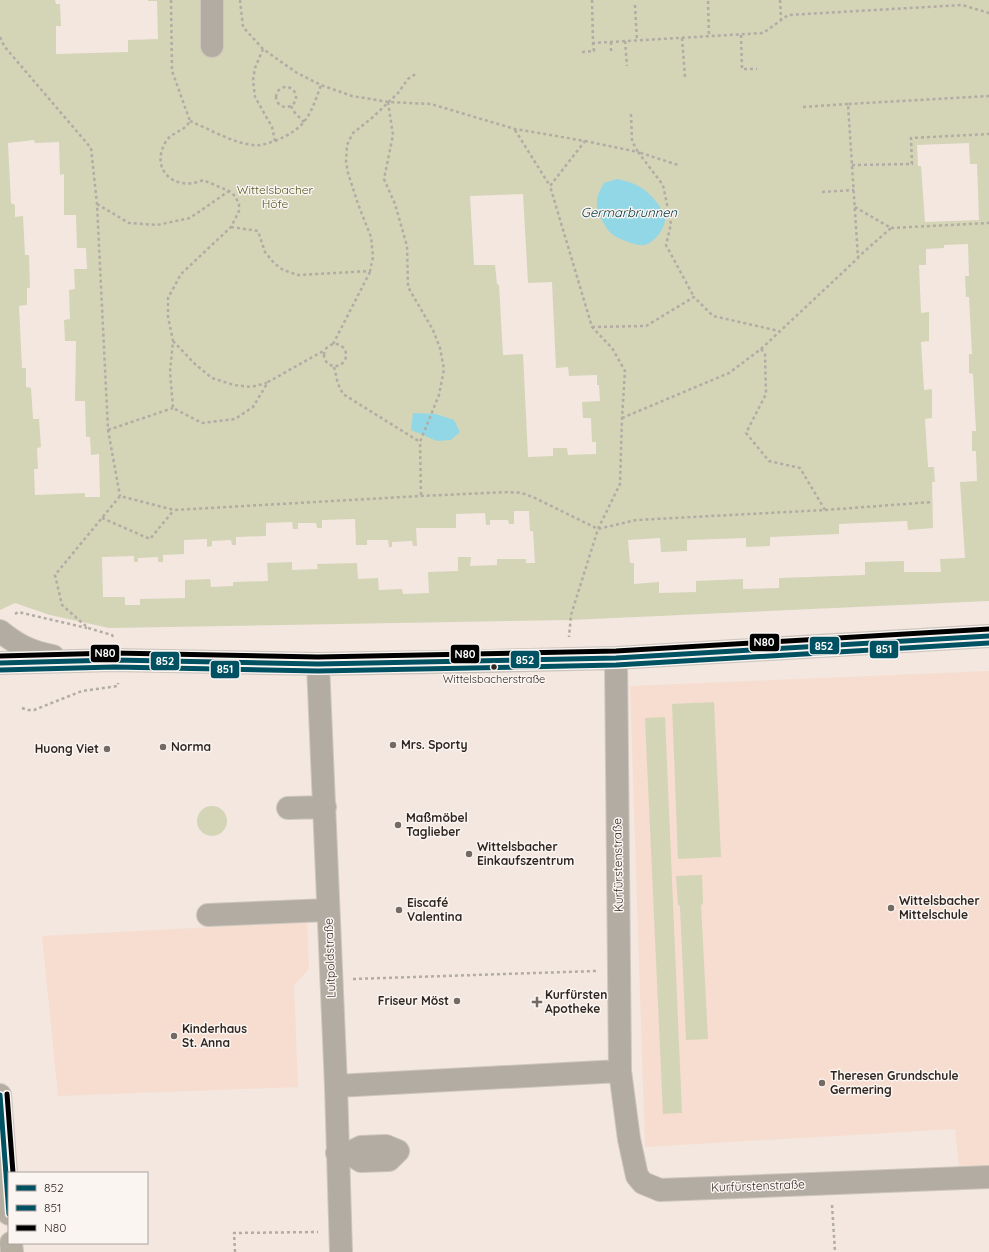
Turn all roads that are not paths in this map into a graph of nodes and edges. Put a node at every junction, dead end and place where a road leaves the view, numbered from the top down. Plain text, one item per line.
1 (212, 0) edge
2 (212, 46) dead end
3 (6, 623) edge
4 (989, 636) edge
5 (616, 658) junction
6 (77, 662) junction
7 (0, 663) edge
8 (318, 664) junction
9 (325, 807) junction
10 (288, 808) dead end
11 (328, 903) junction
12 (215, 908) dead end
13 (620, 1071) junction
14 (336, 1086) junction
15 (0, 1095) edge
16 (989, 1177) edge
17 (8, 1201) edge
18 (340, 1242) edge

1 - 2 street
3 - 6 street
4 - 5 street
5 - 8 street
5 - 13 street, Kurfürstenstraße
6 - 7 street
6 - 8 street
8 - 9 street, Luitpoldstraße
9 - 10 street
9 - 11 street, Luitpoldstraße
11 - 12 street
11 - 14 street, Luitpoldstraße
13 - 14 street
13 - 16 street, Kurfürstenstraße
14 - 18 street, Luitpoldstraße
15 - 17 main road

